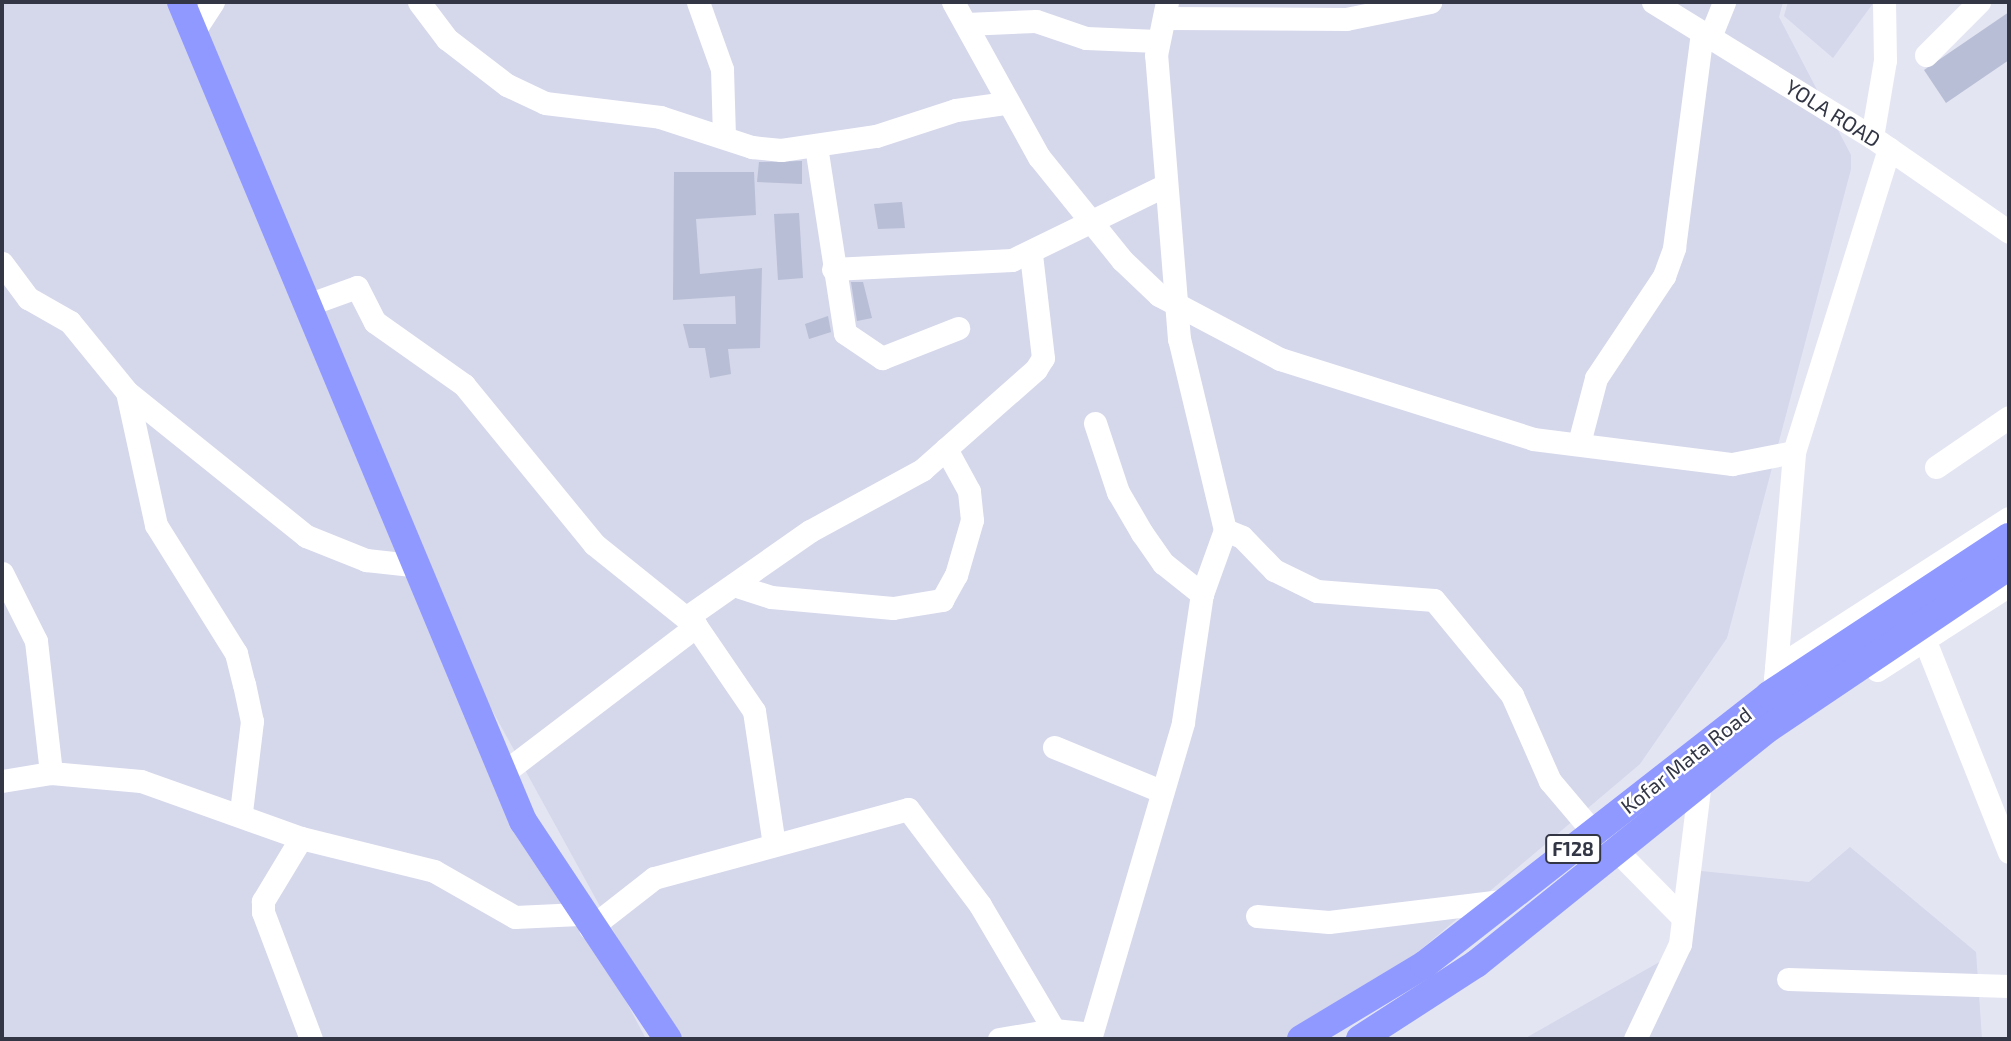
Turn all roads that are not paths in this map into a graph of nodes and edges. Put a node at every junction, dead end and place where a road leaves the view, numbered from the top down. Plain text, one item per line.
1 (181, 2) edge
2 (213, 2) edge
3 (419, 2) edge
4 (698, 2) edge
5 (953, 2) edge
6 (1430, 2) edge
7 (1653, 2) edge
8 (1724, 2) edge
9 (1884, 2) edge
10 (1979, 2) edge
11 (1165, 10) edge
12 (966, 24) junction
13 (194, 31) junction
14 (1706, 35) junction
15 (1157, 41) junction
16 (1926, 55) dead end
17 (1005, 103) junction
18 (724, 136) junction
19 (1880, 142) junction
20 (816, 146) junction
21 (1166, 185) junction
22 (1090, 223) junction
23 (2009, 232) edge
24 (1031, 255) junction
25 (3, 267) edge
26 (833, 269) junction
27 (1175, 300) junction
28 (307, 305) junction
29 (958, 328) dead end
30 (127, 392) junction
31 (2009, 416) edge
32 (1095, 423) dead end
33 (1579, 443) junction
34 (946, 449) junction
35 (1794, 452) junction
36 (1936, 467) dead end
37 (2009, 518) edge
38 (1225, 530) junction
39 (2009, 537) edge
40 (412, 565) junction
41 (2009, 566) edge
42 (2, 573) edge
43 (734, 585) junction
44 (2009, 585) edge
45 (1202, 594) junction
46 (692, 622) junction
47 (1925, 641) junction
48 (1845, 659) junction
49 (1775, 680) junction
50 (1813, 698) junction
51 (1054, 747) dead end
52 (51, 773) junction
53 (502, 774) junction
54 (2, 781) edge
55 (1700, 781) junction
56 (1161, 791) junction
57 (240, 812) junction
58 (301, 838) junction
59 (1604, 841) junction
60 (774, 845) junction
61 (2009, 852) edge
62 (1507, 900) junction
63 (1257, 916) dead end
64 (1683, 918) junction
65 (584, 921) junction
66 (1788, 979) dead end
67 (2009, 986) edge
68 (1054, 1030) junction
69 (1090, 1037) edge
70 (312, 1039) edge
71 (668, 1039) edge
72 (999, 1039) edge
73 (1301, 1039) edge
74 (1360, 1039) edge
75 (1634, 1039) edge

1 - 13 main road
2 - 13 street
3 - 18 street
4 - 18 street
5 - 12 street
6 - 11 street
7 - 14 street, YOLA ROAD
8 - 14 street
9 - 19 street
10 - 16 street
11 - 15 street
12 - 15 street
12 - 17 street
13 - 28 main road
14 - 19 street, YOLA ROAD
14 - 33 street
15 - 21 street
17 - 20 street
17 - 22 street
18 - 20 street
19 - 23 street, YOLA ROAD
19 - 35 street
20 - 26 street
21 - 22 street
21 - 27 street
22 - 24 street
22 - 27 street
24 - 26 street
24 - 34 street
25 - 30 street
26 - 29 street
27 - 33 street
27 - 38 street
28 - 40 main road
28 - 46 street
30 - 40 street
30 - 57 street
31 - 36 street
32 - 45 street
33 - 35 street
34 - 43 street
34 - 43 street
35 - 49 street
37 - 49 street
38 - 45 street
38 - 59 street
39 - 48 main road, Kofar Mata Road / F128
40 - 53 main road
41 - 48 main road, Kofar Mata Road / F128
42 - 52 street
43 - 46 street
44 - 47 street
45 - 56 street
46 - 53 street
46 - 60 street
47 - 50 street
47 - 61 street
48 - 49 main road, Kofar Mata Road / F128
48 - 50 main road, Kofar Mata Road / F128
49 - 59 main road, Kofar Mata Road / F128
50 - 55 main road, Kofar Mata Road / F128
51 - 56 street
52 - 54 street
52 - 57 street
53 - 65 main road
55 - 59 main road, Kofar Mata Road / F128
55 - 64 street
56 - 69 street
57 - 58 street
58 - 65 street
58 - 70 street
59 - 62 main road, Kofar Mata Road / F128
59 - 64 street
59 - 74 main road, Kofar Mata Road / F128
60 - 65 street
60 - 68 street
62 - 63 street
62 - 73 main road, Kofar Mata Road / F128
64 - 75 street
65 - 71 main road
66 - 67 street
68 - 69 street
68 - 72 street

